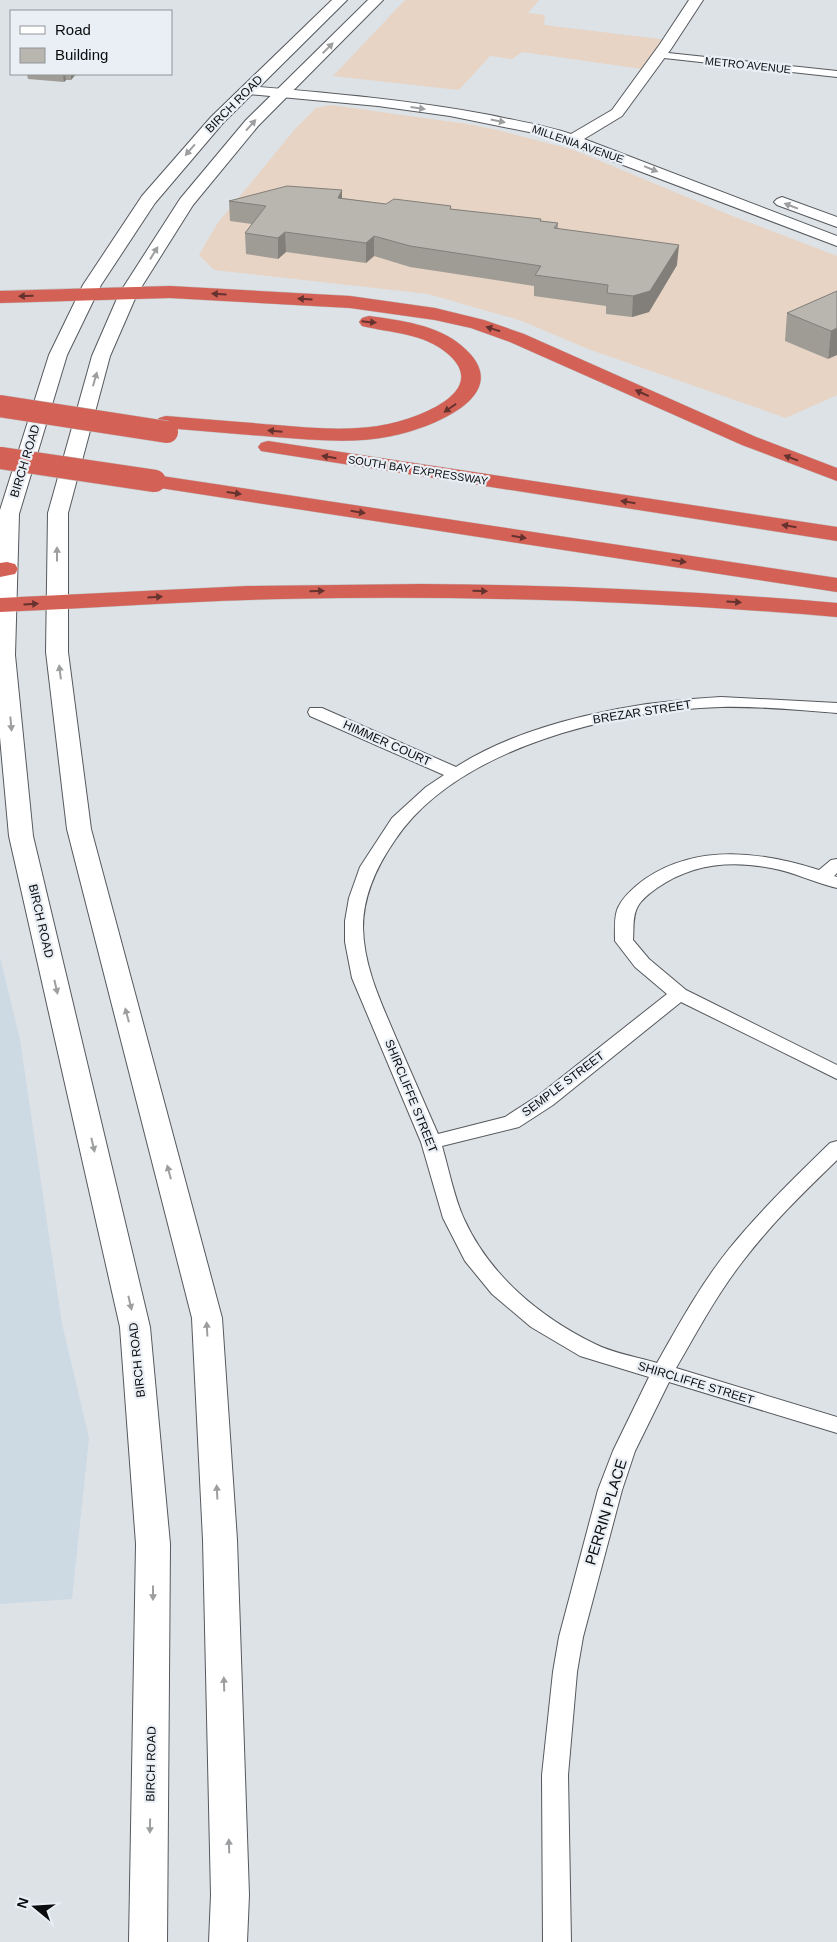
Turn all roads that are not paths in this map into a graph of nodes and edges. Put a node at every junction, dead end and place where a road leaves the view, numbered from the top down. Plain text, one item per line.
1 (340, 0) edge
2 (376, 0) edge
3 (696, 0) edge
4 (656, 60) junction
5 (837, 74) edge
6 (254, 84) junction
7 (288, 88) junction
8 (571, 129) junction
9 (590, 129) junction
10 (611, 137) dead end
11 (765, 196) dead end
12 (837, 222) edge
13 (837, 241) edge
14 (0, 297) edge
15 (84, 299) junction
16 (126, 300) junction
17 (170, 310) dead end
18 (302, 318) dead end
19 (0, 406) edge
20 (167, 427) junction
21 (0, 458) edge
22 (0, 470) edge
23 (837, 475) edge
24 (154, 484) junction
25 (837, 534) edge
26 (3, 570) edge
27 (837, 585) edge
28 (57, 603) junction
29 (3, 605) edge
30 (837, 610) edge
31 (837, 708) edge
32 (316, 712) dead end
33 (457, 774) junction
34 (837, 864) edge
35 (830, 880) edge
36 (679, 994) junction
37 (837, 1073) edge
38 (431, 1142) junction
39 (837, 1148) edge
40 (662, 1373) junction
41 (837, 1425) edge
42 (148, 1942) edge
43 (228, 1942) edge
44 (557, 1942) edge

1 - 6 main road, BIRCH ROAD
7 -> 2 main road
3 - 4 street
4 - 5 street, METRO AVENUE
4 - 9 street
6 - 7 street, MILLENIA AVENUE
6 -> 15 main road, BIRCH ROAD
7 - 8 street, MILLENIA AVENUE
16 -> 7 main road
8 - 9 street
8 -> 13 street, MILLENIA AVENUE
9 - 10 street, MILLENIA AVENUE
12 -> 11 street
15 -> 14 highway
15 - 16 highway
15 - 26 main road, BIRCH ROAD
16 - 17 highway
23 -> 16 highway
28 -> 16 main road
18 -> 20 highway
19 - 20 highway, SOUTH BAY EXPRESSWAY, bridge
25 -> 20 highway, SOUTH BAY EXPRESSWAY
21 - 24 highway, bridge
22 - 24 highway
24 -> 27 highway
26 - 29 main road, BIRCH ROAD
29 -> 28 highway
28 -> 30 highway
43 -> 28 main road
29 -> 42 main road, BIRCH ROAD
31 - 33 street, BREZAR STREET
32 - 33 street, HIMMER COURT
33 - 38 street, SHIRCLIFFE STREET
34 - 35 street
35 - 36 street
36 - 37 street
36 - 38 street, SEMPLE STREET
38 - 40 street, SHIRCLIFFE STREET
39 - 40 street, PERRIN PLACE
40 - 41 street, SHIRCLIFFE STREET
40 - 44 street, PERRIN PLACE

